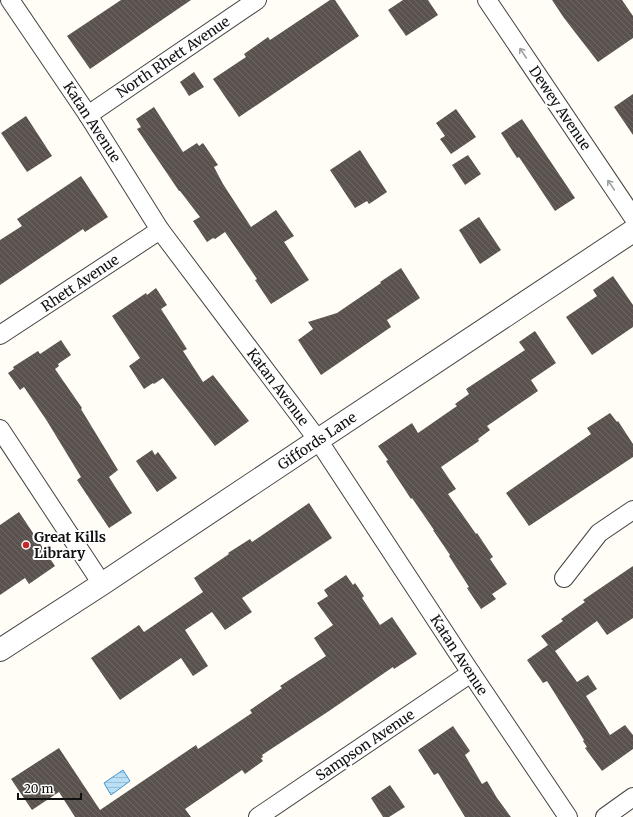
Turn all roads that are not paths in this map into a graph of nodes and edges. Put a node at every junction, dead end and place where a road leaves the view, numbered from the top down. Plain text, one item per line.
1 (10, 0) edge
2 (257, 0) edge
3 (487, 0) edge
4 (88, 115) junction
5 (633, 217) edge
6 (160, 230) junction
7 (633, 231) edge
8 (0, 336) edge
9 (0, 429) edge
10 (318, 440) junction
11 (633, 510) edge
12 (564, 578) dead end
13 (102, 584) junction
14 (0, 650) edge
15 (471, 673) junction
16 (633, 797) edge
17 (258, 817) edge
18 (568, 817) edge
19 (605, 817) edge

1 - 4 street, Katan Avenue
2 - 4 street, North Rhett Avenue
5 -> 3 street, Dewey Avenue
4 - 6 street, Katan Avenue
6 - 8 street, Rhett Avenue
6 - 10 street, Katan Avenue
7 - 10 street, Giffords Lane
9 - 13 street
10 - 13 street, Giffords Lane
10 - 15 street, Katan Avenue
11 - 12 street
13 - 14 street, Giffords Lane
15 - 17 street, Sampson Avenue
15 - 18 street, Katan Avenue
16 - 19 street

